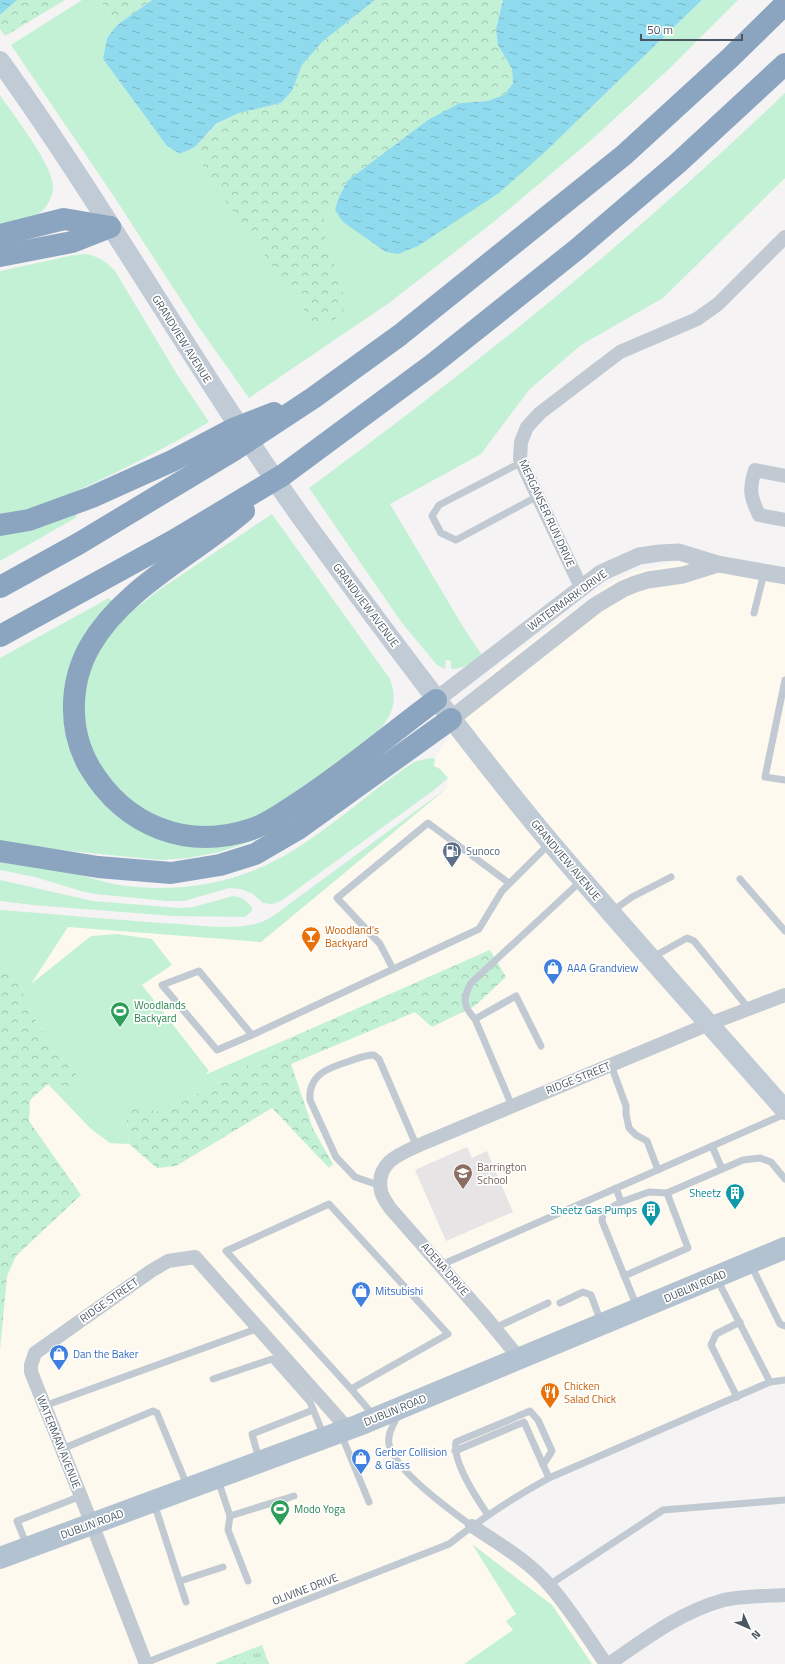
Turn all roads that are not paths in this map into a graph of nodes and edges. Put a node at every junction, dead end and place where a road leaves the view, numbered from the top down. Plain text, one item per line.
1 (778, 0) edge
2 (785, 4) edge
3 (730, 58) junction
4 (0, 61) edge
5 (785, 64) edge
6 (110, 227) junction
7 (0, 235) edge
8 (785, 236) edge
9 (0, 256) edge
10 (313, 398) junction
11 (522, 462) junction
12 (283, 475) junction
13 (785, 476) edge
14 (538, 496) junction
15 (785, 520) edge
16 (0, 525) edge
17 (718, 564) junction
18 (764, 572) junction
19 (785, 576) edge
20 (0, 587) edge
21 (581, 587) junction
22 (754, 613) dead end
23 (0, 636) edge
24 (785, 680) edge
25 (436, 700) junction
26 (451, 719) junction
27 (785, 780) edge
28 (550, 842) junction
29 (0, 851) edge
30 (671, 877) dead end
31 (583, 879) junction
32 (740, 879) dead end
33 (509, 883) junction
34 (610, 912) junction
35 (785, 931) edge
36 (652, 958) junction
37 (393, 969) junction
38 (785, 994) edge
39 (749, 1009) junction
40 (474, 1019) junction
41 (709, 1024) junction
42 (252, 1034) junction
43 (541, 1046) dead end
44 (611, 1065) junction
45 (512, 1106) junction
46 (785, 1110) edge
47 (785, 1114) edge
48 (712, 1146) junction
49 (417, 1147) junction
50 (722, 1169) junction
51 (658, 1170) junction
52 (785, 1179) edge
53 (380, 1181) junction
54 (616, 1188) junction
55 (667, 1193) junction
56 (621, 1202) junction
57 (785, 1248) edge
58 (750, 1263) junction
59 (441, 1265) junction
60 (624, 1276) junction
61 (716, 1277) junction
62 (548, 1303) dead end
63 (560, 1303) dead end
64 (638, 1309) junction
65 (740, 1322) junction
66 (602, 1324) junction
67 (785, 1326) edge
68 (259, 1328) junction
69 (495, 1328) junction
70 (276, 1356) junction
71 (32, 1359) joint
72 (520, 1359) junction
73 (213, 1378) dead end
74 (785, 1380) edge
75 (770, 1382) junction
76 (352, 1389) junction
77 (737, 1397) junction
78 (44, 1406) junction
79 (403, 1407) junction
80 (313, 1410) junction
81 (376, 1418) junction
82 (338, 1433) junction
83 (62, 1449) junction
84 (455, 1451) junction
85 (260, 1462) junction
86 (543, 1465) junction
87 (218, 1478) junction
88 (549, 1478) junction
89 (189, 1488) junction
90 (81, 1496) junction
91 (294, 1496) dead end
92 (785, 1500) edge
93 (153, 1501) junction
94 (369, 1502) dead end
95 (488, 1515) junction
96 (230, 1516) junction
97 (92, 1524) junction
98 (472, 1526) junction
99 (27, 1548) junction
100 (0, 1558) edge
101 (223, 1567) dead end
102 (180, 1581) junction
103 (248, 1581) dead end
104 (550, 1585) junction
105 (785, 1595) edge
106 (186, 1602) dead end
107 (145, 1664) edge
108 (607, 1664) edge

1 - 3 highway
2 - 3 highway
3 - 10 highway
4 - 6 main road, GRANDVIEW AVENUE
5 - 12 highway
6 - 7 highway
6 - 9 highway
6 - 25 main road, GRANDVIEW AVENUE
8 - 11 street, MERGANSER RUN DRIVE
10 - 16 highway
10 - 20 highway
11 - 14 street, MERGANSER RUN DRIVE
11 - 14 lane
12 - 23 highway
12 - 25 highway
13 - 15 street
14 - 21 street, MERGANSER RUN DRIVE
17 - 18 street, WATERMARK DRIVE
17 - 21 street, WATERMARK DRIVE
17 - 26 street, WATERMARK DRIVE
18 - 19 street, WATERMARK DRIVE
18 - 22 lane
21 - 25 street, WATERMARK DRIVE
24 - 27 lane
25 - 26 main road, GRANDVIEW AVENUE
26 - 28 main road, GRANDVIEW AVENUE
26 - 29 highway
28 - 31 main road, GRANDVIEW AVENUE
28 - 33 lane
30 - 34 lane
31 - 34 main road, GRANDVIEW AVENUE
31 - 40 lane
32 - 35 lane
33 - 37 lane
33 - 37 lane
34 - 36 main road, GRANDVIEW AVENUE
36 - 39 lane
36 - 41 main road, GRANDVIEW AVENUE
37 - 42 lane
38 - 39 street, RIDGE STREET
39 - 41 street, RIDGE STREET
40 - 43 lane
40 - 45 lane
41 - 44 street, RIDGE STREET
41 - 46 main road, GRANDVIEW AVENUE
42 - 42 lane
44 - 45 street, RIDGE STREET
44 - 51 lane
45 - 49 street, RIDGE STREET
47 - 48 lane
48 - 50 lane
48 - 51 lane
49 - 53 street, RIDGE STREET
49 - 53 lane
50 - 52 lane
50 - 55 lane
51 - 54 lane
53 - 59 street, ADENA DRIVE
54 - 56 lane
54 - 59 lane
55 - 56 lane
55 - 60 lane
56 - 60 lane
57 - 58 main road, DUBLIN ROAD
58 - 61 main road, DUBLIN ROAD
58 - 67 lane
59 - 69 street, ADENA DRIVE
60 - 64 lane
61 - 64 main road, DUBLIN ROAD
61 - 65 lane
62 - 69 lane
63 - 66 lane
64 - 66 main road, DUBLIN ROAD
65 - 75 lane
65 - 77 lane
66 - 72 main road, DUBLIN ROAD
68 - 70 street
68 - 71 street, RIDGE STREET
68 - 78 lane
69 - 72 street, ADENA DRIVE
70 - 73 lane
70 - 80 lane
70 - 82 street
71 - 78 street, WATERMAN AVENUE
72 - 79 main road, DUBLIN ROAD
74 - 75 lane, OLIVINE DRIVE
75 - 77 lane, OLIVINE DRIVE
76 - 76 lane
76 - 81 lane
77 - 88 lane, OLIVINE DRIVE
78 - 83 street, WATERMAN AVENUE
79 - 81 main road, DUBLIN ROAD
79 - 98 lane
80 - 82 lane
80 - 85 lane
81 - 82 main road, DUBLIN ROAD
82 - 85 main road, DUBLIN ROAD
82 - 94 lane
83 - 89 lane
83 - 90 street, WATERMAN AVENUE
84 - 86 lane
84 - 86 lane
84 - 95 lane
85 - 87 main road, DUBLIN ROAD
86 - 88 lane
87 - 89 main road, DUBLIN ROAD
87 - 96 lane
88 - 95 lane, OLIVINE DRIVE
89 - 93 main road, DUBLIN ROAD
90 - 97 street, WATERMAN AVENUE
90 - 99 lane
91 - 96 lane
92 - 104 lane
93 - 97 main road, DUBLIN ROAD
93 - 102 lane
95 - 98 lane, OLIVINE DRIVE
96 - 103 lane
97 - 99 main road, DUBLIN ROAD
97 - 107 street, WATERMAN AVENUE
98 - 104 street
98 - 107 lane, OLIVINE DRIVE
99 - 100 main road, DUBLIN ROAD
101 - 102 lane
102 - 106 lane
104 - 108 street
105 - 108 street

